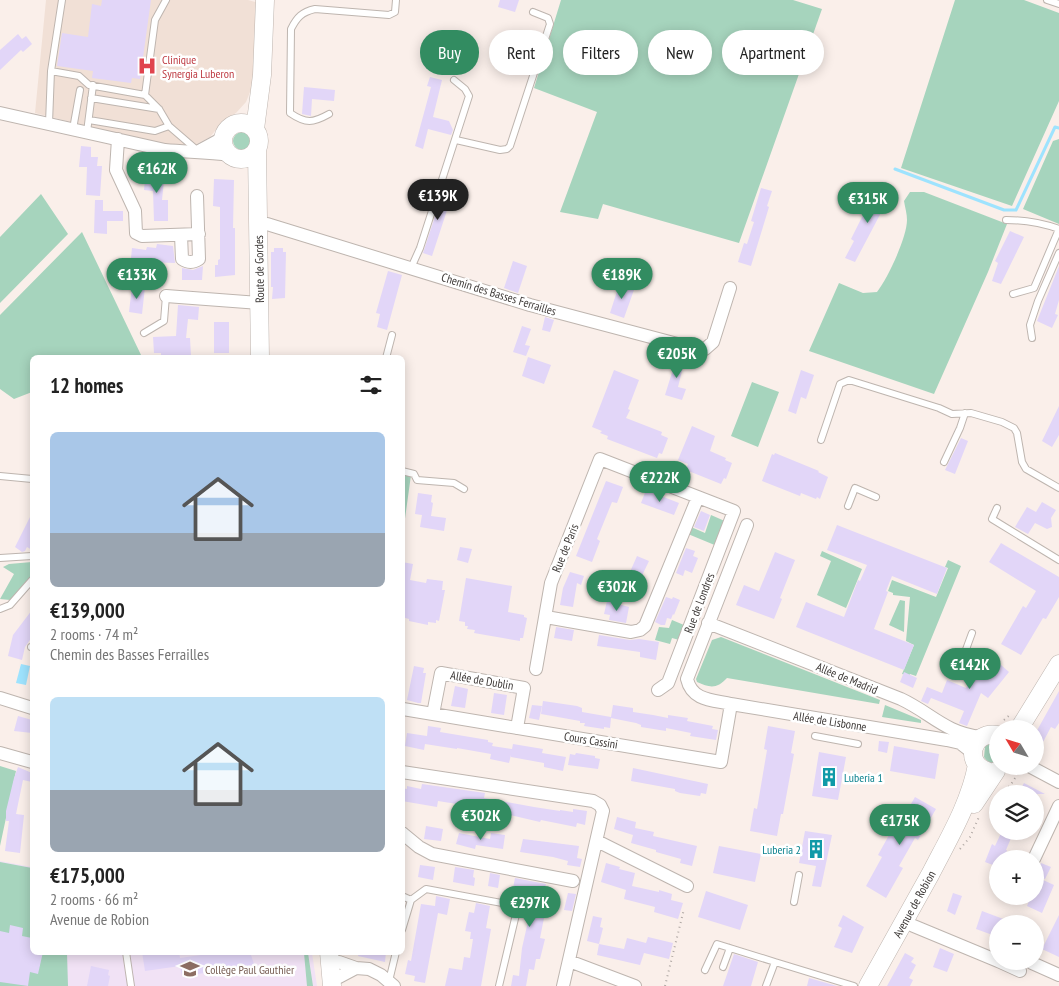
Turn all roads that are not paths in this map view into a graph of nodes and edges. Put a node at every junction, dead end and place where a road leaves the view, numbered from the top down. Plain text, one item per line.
1 (62, 0) edge
2 (166, 0) edge
3 (265, 0) edge
4 (396, 0) edge
5 (1047, 0) edge
6 (1059, 4) edge
7 (533, 12) dead end
8 (51, 72) junction
9 (454, 80) dead end
10 (93, 85) junction
11 (80, 90) dead end
12 (259, 92) junction
13 (146, 94) junction
14 (91, 98) junction
15 (159, 109) junction
16 (0, 113) edge
17 (329, 114) dead end
18 (49, 124) junction
19 (88, 126) junction
20 (168, 126) junction
21 (73, 129) junction
22 (255, 130) junction
23 (229, 131) junction
24 (118, 139) junction
25 (456, 140) junction
26 (257, 150) junction
27 (199, 152) junction
28 (234, 157) junction
29 (256, 181) junction
30 (198, 196) dead end
31 (1006, 220) dead end
32 (258, 224) junction
33 (1059, 229) edge
34 (199, 234) junction
35 (181, 235) junction
36 (1059, 253) edge
37 (411, 268) junction
38 (730, 288) dead end
39 (1013, 294) dead end
40 (166, 296) joint
41 (259, 303) junction
42 (144, 333) dead end
43 (392, 335) dead end
44 (1032, 338) dead end
45 (260, 355) edge
46 (387, 355) edge
47 (965, 413) junction
48 (821, 440) dead end
49 (944, 462) dead end
50 (405, 472) edge
51 (0, 476) edge
52 (30, 479) edge
53 (1059, 488) edge
54 (464, 489) dead end
55 (698, 497) junction
56 (876, 497) dead end
57 (848, 506) dead end
58 (997, 508) dead end
59 (747, 525) dead end
60 (30, 556) edge
61 (0, 558) edge
62 (1059, 560) edge
63 (30, 582) edge
64 (0, 609) edge
65 (546, 617) junction
66 (708, 623) junction
67 (972, 633) dead end
68 (1059, 664) edge
69 (536, 668) dead end
70 (957, 674) dead end
71 (1050, 680) junction
72 (658, 690) dead end
73 (0, 698) edge
74 (731, 704) junction
75 (30, 707) edge
76 (405, 709) edge
77 (433, 714) junction
78 (1009, 720) edge
79 (1025, 720) edge
80 (517, 728) junction
81 (989, 734) edge
82 (815, 736) dead end
83 (989, 737) edge
84 (858, 744) dead end
85 (0, 753) edge
86 (975, 759) junction
87 (30, 761) edge
88 (989, 769) edge
89 (405, 772) edge
90 (1005, 775) edge
91 (1036, 775) edge
92 (1059, 782) edge
93 (1059, 806) edge
94 (405, 834) edge
95 (597, 840) junction
96 (1038, 850) edge
97 (799, 875) dead end
98 (573, 881) dead end
99 (687, 886) dead end
100 (405, 897) edge
101 (411, 900) junction
102 (794, 902) dead end
103 (405, 920) edge
104 (907, 924) junction
105 (730, 948) junction
106 (126, 955) edge
107 (396, 955) edge
108 (989, 957) edge
109 (569, 961) junction
110 (775, 962) junction
111 (723, 967) dead end
112 (1044, 968) edge
113 (331, 970) edge
114 (705, 970) dead end
115 (1059, 975) edge
116 (391, 984) edge
117 (131, 986) edge
118 (499, 986) edge
119 (563, 986) edge
120 (635, 986) edge
121 (766, 986) edge
122 (854, 986) edge
123 (868, 986) edge
124 (878, 986) edge

1 - 8 lane
2 - 13 lane
3 - 12 main road
4 - 17 lane
5 - 6 lane
7 - 25 lane
8 - 10 lane
8 - 18 lane
9 - 25 lane
10 - 13 lane
10 - 14 lane
11 - 21 lane
12 - 22 main road
12 - 23 main road
13 - 15 lane
14 - 15 lane
14 - 19 lane
15 - 20 lane
16 - 18 street
18 - 21 street
19 - 20 lane
19 - 21 street
19 - 24 street
20 - 27 lane
22 - 23 main road
22 - 26 main road
23 - 27 street
23 - 28 main road
24 - 27 street
24 - 35 street
25 - 37 lane
26 - 28 main road
26 - 29 main road, Route de Gordes
27 - 28 street
28 - 29 main road
29 - 32 main road, Route de Gordes
30 - 34 street
31 - 33 lane
32 - 37 street, Chemin des Basses Ferrailles
32 - 41 main road, Route de Gordes
33 - 39 lane
34 - 35 street
34 - 35 street
36 - 44 lane
37 - 38 street, Chemin des Basses Ferrailles
40 - 41 street
40 - 42 lane
41 - 45 main road, Route de Gordes
43 - 46 lane
47 - 48 lane
47 - 49 lane
47 - 53 lane
50 - 54 lane
51 - 52 lane
55 - 65 street
55 - 65 street, Rue de Paris
55 - 72 street, Rue de Londres
56 - 57 lane
58 - 62 lane
59 - 66 street
60 - 61 lane
63 - 64 lane
65 - 69 street, Rue de Paris
66 - 74 street, Allée de Lisbonne
66 - 81 street, Allée de Madrid
67 - 70 lane
68 - 71 main road
71 - 78 main road
71 - 79 main road
73 - 75 street
74 - 80 street, Cours Cassini
74 - 86 street, Allée de Lisbonne
76 - 77 street, Cours Cassini
77 - 80 street, Cours Cassini
77 - 80 street, Allée de Dublin
82 - 84 lane
83 - 86 main road, Avenue de Robion
85 - 87 street
86 - 88 main road
86 - 104 main road, Avenue de Robion
89 - 95 street
90 - 104 main road, Avenue de Robion
91 - 92 street
93 - 96 street
94 - 98 street
95 - 99 street
95 - 109 street
97 - 102 lane
100 - 101 lane
101 - 103 lane
101 - 118 lane
104 - 108 street
104 - 123 main road, Avenue de Robion
104 - 124 main road, Avenue de Robion
105 - 110 lane
105 - 111 lane
105 - 114 lane
106 - 117 lane
107 - 116 lane
109 - 119 street
109 - 120 street
110 - 121 lane
110 - 122 lane
112 - 115 street
113 - 116 street

